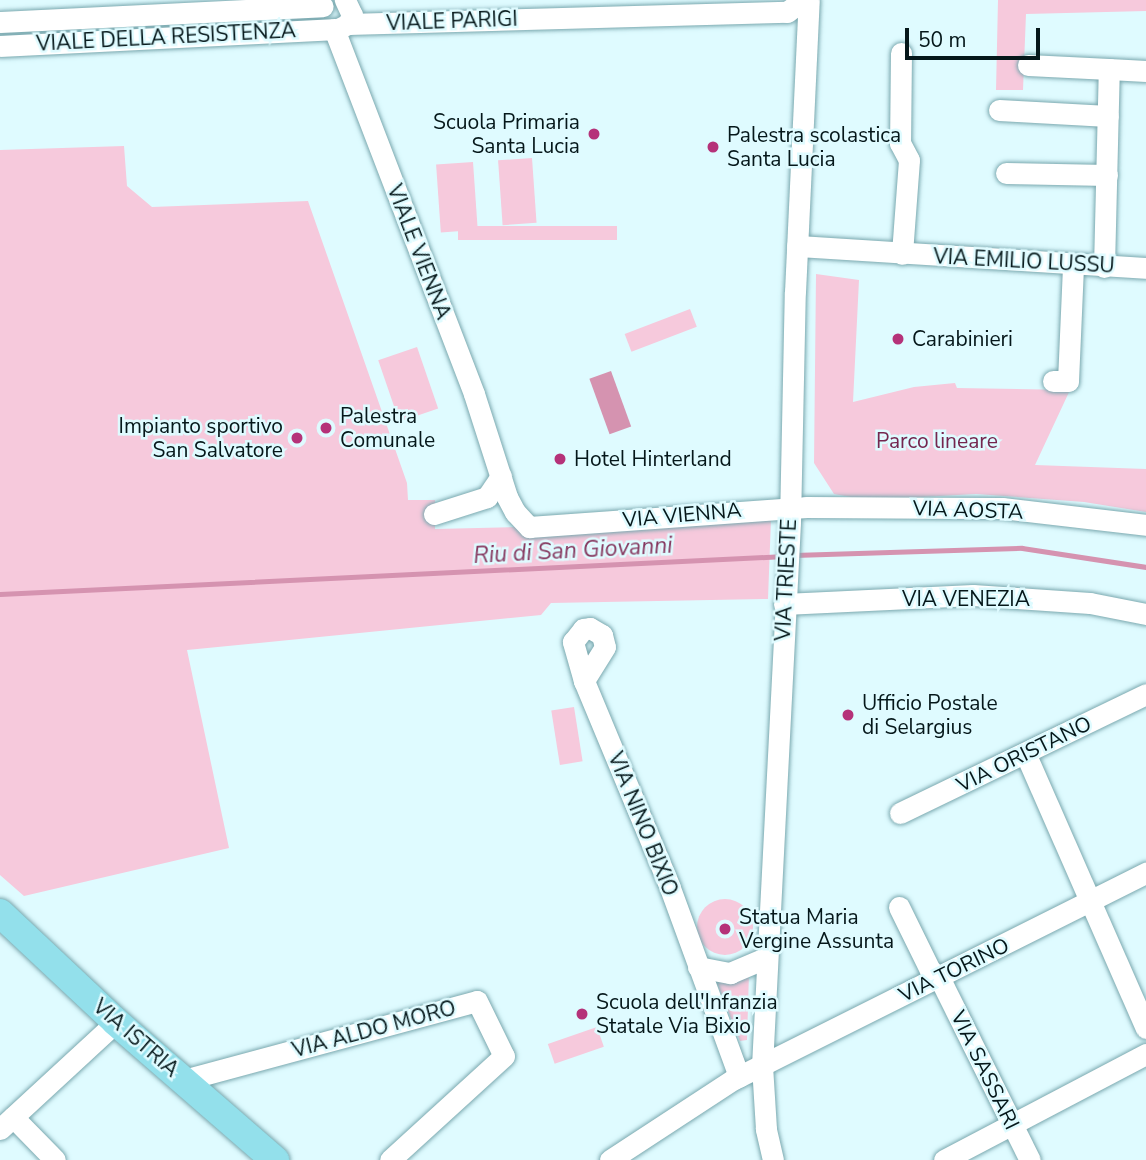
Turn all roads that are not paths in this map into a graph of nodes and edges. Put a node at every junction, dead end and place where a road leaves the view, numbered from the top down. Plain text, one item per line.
1 (345, 0) edge
2 (803, 0) edge
3 (809, 0) edge
4 (325, 3) edge
5 (0, 22) edge
6 (338, 27) junction
7 (0, 46) edge
8 (901, 53) dead end
9 (1028, 65) dead end
10 (1109, 69) junction
11 (1146, 71) edge
12 (999, 110) dead end
13 (1108, 116) junction
14 (1006, 173) dead end
15 (1107, 175) junction
16 (797, 246) junction
17 (902, 254) junction
18 (1073, 265) junction
19 (1104, 267) junction
20 (1146, 268) edge
21 (1054, 381) dead end
22 (504, 487) junction
23 (434, 514) dead end
24 (790, 514) junction
25 (1146, 525) edge
26 (785, 597) junction
27 (1146, 614) edge
28 (584, 681) dead end
29 (1146, 694) edge
30 (1026, 755) junction
31 (900, 813) dead end
32 (1146, 873) edge
33 (1090, 902) junction
34 (899, 907) dead end
35 (0, 913) edge
36 (766, 958) junction
37 (698, 967) junction
38 (939, 977) junction
39 (116, 1021) junction
40 (1146, 1028) edge
41 (1146, 1054) edge
42 (762, 1066) junction
43 (739, 1077) junction
44 (184, 1080) junction
45 (6, 1123) edge
46 (1013, 1124) junction
47 (55, 1160) edge
48 (275, 1160) edge
49 (390, 1160) edge
50 (610, 1160) edge
51 (773, 1160) edge
52 (944, 1160) edge
53 (1030, 1160) edge

1 - 6 street
2 - 6 street, VIALE PARIGI
3 - 16 street, VIA TRIESTE
4 - 5 street
4 - 6 street
6 - 7 street, VIALE DELLA RESISTENZA
6 - 22 street, VIALE VIENNA
8 - 17 street, VIA EMILIO LUSSU
9 - 10 street
10 - 11 street
10 - 13 street
12 - 13 street
13 - 15 street
14 - 15 street
15 - 19 street
16 - 17 street, VIA EMILIO LUSSU
16 - 24 street, VIA TRIESTE
17 - 18 street, VIA EMILIO LUSSU
18 - 19 street, VIA EMILIO LUSSU
18 - 21 street
19 - 20 street, VIA EMILIO LUSSU
22 - 23 street
22 - 24 street, VIA VIENNA
24 - 25 street, VIA AOSTA
24 - 26 street, VIA TRIESTE
26 - 27 street, VIA VENEZIA
26 - 36 street, VIA TRIESTE
28 - 37 street, VIA NINO BIXIO
29 - 30 street, VIA ORISTANO
30 - 31 street, VIA ORISTANO
30 - 33 street
32 - 33 street, VIA TORINO
33 - 38 street, VIA TORINO
33 - 40 street
34 - 38 street, VIA SASSARI
35 - 39 main road, VIA ISTRIA
36 - 37 street
36 - 42 street, VIA TRIESTE
37 - 43 street, VIA NINO BIXIO
38 - 42 street, VIA TORINO
38 - 46 street, VIA SASSARI
39 - 44 main road, VIA ISTRIA
39 - 45 street
41 - 46 street
42 - 43 street, VIA TORINO
42 - 51 street, VIA TRIESTE
43 - 50 street, VIA TORINO
44 - 48 main road, VIA ISTRIA
44 - 49 street, VIA ALDO MORO
45 - 47 street
46 - 52 street
46 - 53 street, VIA SASSARI

